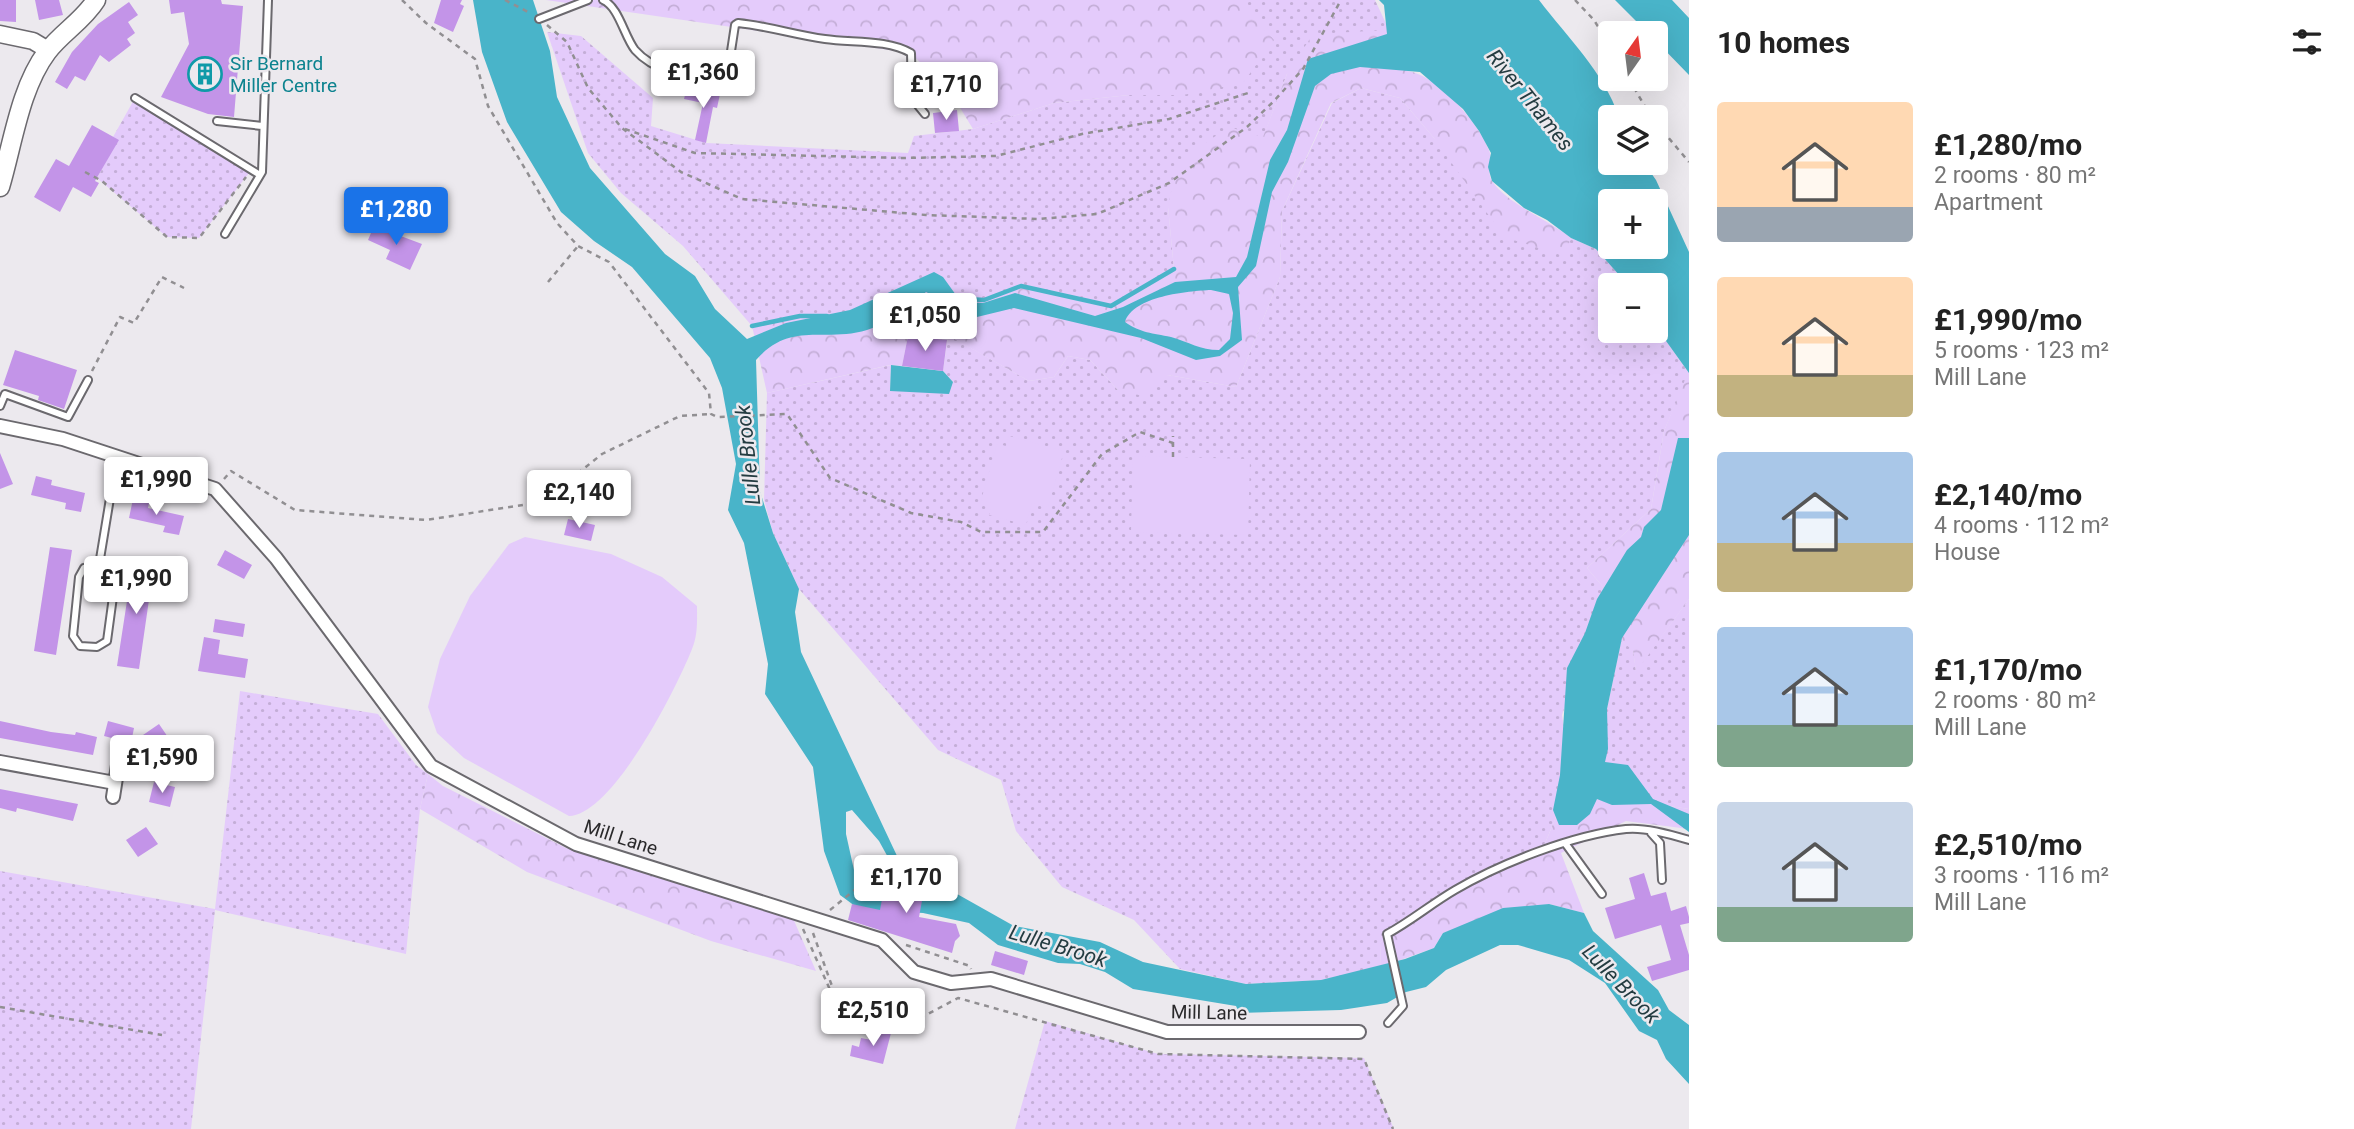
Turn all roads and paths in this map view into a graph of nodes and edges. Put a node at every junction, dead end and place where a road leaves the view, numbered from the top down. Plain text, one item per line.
1 (96, 0) edge
2 (268, 0) edge
3 (402, 0) edge
4 (505, 0) edge
5 (588, 0) edge
6 (603, 0) edge
7 (1341, 0) edge
8 (1575, 0) edge
9 (539, 19) junction
10 (1598, 26) edge
11 (0, 34) edge
12 (48, 50) junction
13 (1248, 93) dead end
14 (135, 98) dead end
15 (925, 114) dead end
16 (217, 121) dead end
17 (262, 126) junction
18 (622, 128) junction
19 (1668, 137) edge
20 (7, 138) edge
21 (1689, 162) edge
22 (252, 169) junction
23 (85, 172) dead end
24 (261, 175) junction
25 (2, 176) edge
26 (225, 234) dead end
27 (578, 246) junction
28 (548, 282) dead end
29 (184, 288) dead end
30 (88, 380) joint
31 (0, 406) edge
32 (711, 414) junction
33 (0, 426) edge
34 (1174, 436) dead end
35 (1173, 443) junction
36 (117, 456) junction
37 (1173, 457) dead end
38 (215, 489) junction
39 (99, 565) junction
40 (0, 762) edge
41 (118, 765) dead end
42 (116, 783) junction
43 (113, 797) dead end
44 (1651, 833) junction
45 (1689, 840) edge
46 (1565, 844) junction
47 (902, 861) dead end
48 (1662, 880) dead end
49 (1602, 894) dead end
50 (839, 902) dead end
51 (801, 915) junction
52 (883, 940) junction
53 (977, 983) junction
54 (0, 1007) edge
55 (843, 1019) dead end
56 (1388, 1023) dead end
57 (1359, 1032) dead end
58 (162, 1035) dead end
59 (1393, 1129) edge

1 - 12 main road
2 - 17 lane
3 - 27 path
4 - 9 path
5 - 9 lane
6 - 15 lane
7 - 18 path
8 - 10 path
9 - 18 path
11 - 12 main road
12 - 20 main road
13 - 18 path
14 - 22 lane
16 - 17 lane
17 - 24 lane
19 - 21 path
20 - 25 main road
22 - 23 path
22 - 24 lane
24 - 26 lane
27 - 28 path
27 - 32 path
29 - 30 path
30 - 31 lane
32 - 35 path
32 - 38 path
33 - 36 street, Mill Lane
34 - 35 path
35 - 37 path
36 - 38 street, Mill Lane
36 - 39 lane
38 - 51 street, Mill Lane
39 - 39 lane
40 - 42 street
41 - 42 street
42 - 43 street
44 - 45 lane
44 - 46 lane
44 - 48 lane
46 - 49 lane
46 - 56 lane
47 - 50 path
51 - 52 street, Mill Lane
51 - 55 path
51 - 59 path
52 - 53 street, Mill Lane
52 - 53 path
53 - 57 street, Mill Lane
54 - 58 path

